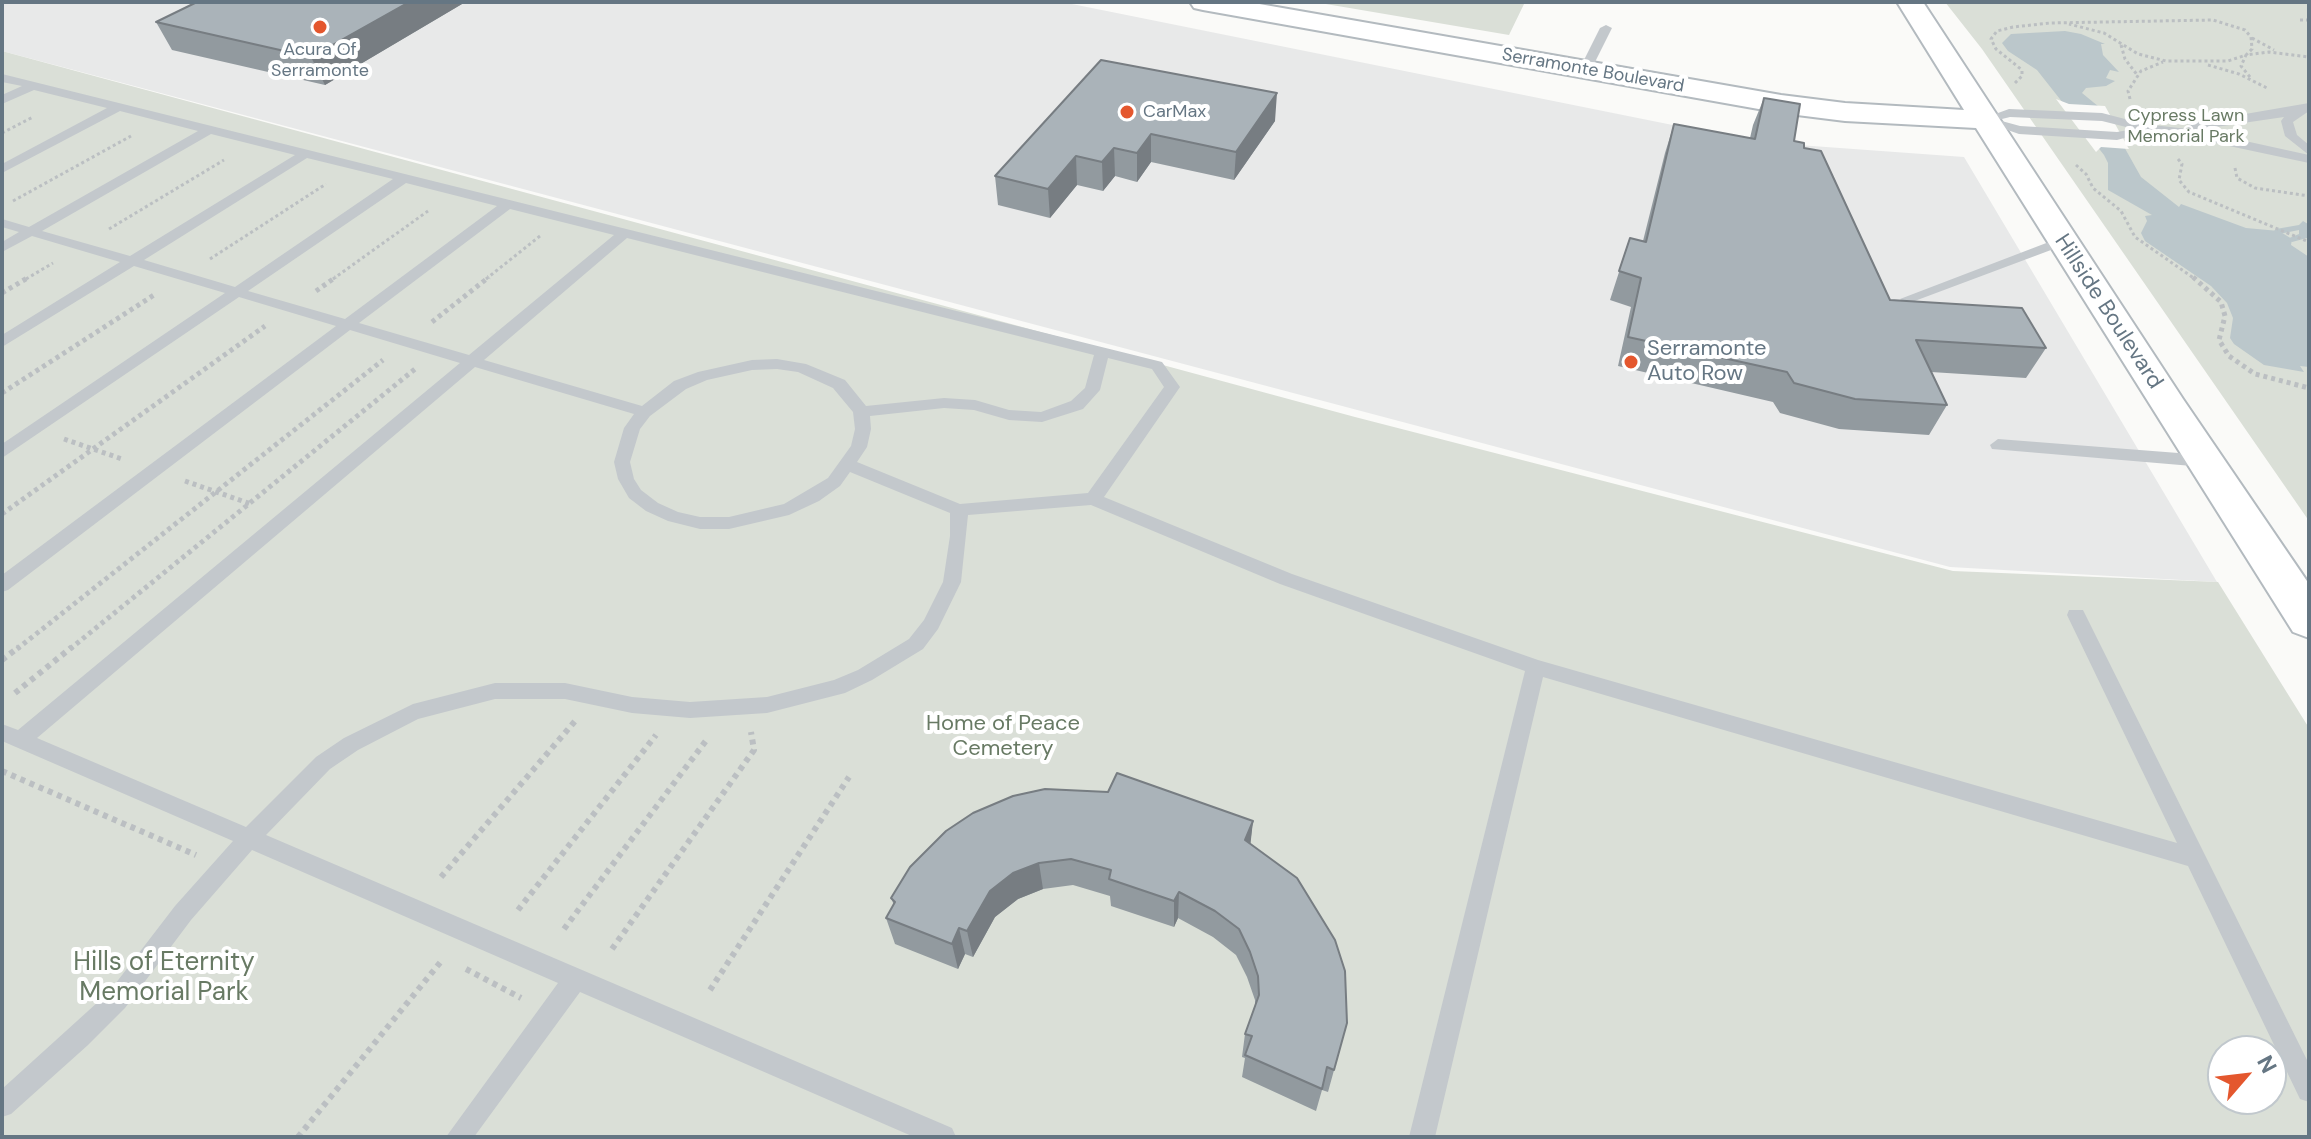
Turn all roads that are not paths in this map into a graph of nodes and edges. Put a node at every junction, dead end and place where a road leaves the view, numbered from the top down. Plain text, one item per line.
1 (1203, 2) edge
2 (1910, 2) edge
3 (1606, 28) dead end
4 (1585, 70) junction
5 (2, 78) edge
6 (32, 86) junction
7 (2, 100) edge
8 (118, 107) junction
9 (2303, 109) edge
10 (1985, 120) junction
11 (2144, 128) junction
12 (208, 130) junction
13 (2173, 130) junction
14 (2309, 151) edge
15 (305, 154) junction
16 (2309, 159) edge
17 (2, 169) edge
18 (404, 178) junction
19 (508, 204) junction
20 (2, 223) edge
21 (31, 231) junction
22 (625, 233) junction
23 (2062, 241) junction
24 (2, 248) edge
25 (132, 261) junction
26 (238, 291) junction
27 (1907, 299) edge
28 (349, 324) junction
29 (2, 342) edge
30 (1102, 352) junction
31 (473, 361) junction
32 (644, 412) junction
33 (861, 412) junction
34 (1998, 445) dead end
35 (2, 452) edge
36 (2204, 461) junction
37 (849, 465) junction
38 (1093, 499) junction
39 (959, 510) junction
40 (2, 585) edge
41 (2076, 615) dead end
42 (2309, 620) edge
43 (1536, 667) junction
44 (10, 739) edge
45 (248, 839) junction
46 (2195, 858) junction
47 (575, 979) junction
48 (2309, 1090) edge
49 (2, 1105) edge
50 (459, 1137) edge
51 (943, 1137) edge
52 (1422, 1137) edge

1 - 4 main road, Serramonte Boulevard
2 - 10 main road, Hillside Boulevard
3 - 4 lane
4 - 10 main road, Serramonte Boulevard
5 - 6 lane
6 - 7 lane
6 - 8 lane
8 - 12 lane
8 - 17 lane
9 - 13 lane
9 - 14 lane
10 - 11 lane
10 - 11 lane
10 - 23 main road, Hillside Boulevard
11 - 13 lane
12 - 15 lane
12 - 21 lane
13 - 16 lane
15 - 18 lane
15 - 25 lane
18 - 19 lane
18 - 26 lane
19 - 22 lane
19 - 28 lane
20 - 21 lane
21 - 24 lane
21 - 25 lane
22 - 30 lane
22 - 31 lane
23 - 27 lane
23 - 36 main road, Hillside Boulevard
25 - 26 lane
25 - 29 lane
26 - 28 lane
26 - 35 lane
28 - 31 lane
28 - 40 lane
30 - 33 lane
30 - 38 lane
31 - 32 lane
31 - 44 lane
32 - 33 lane
32 - 37 lane
33 - 37 lane
34 - 36 lane
36 - 42 main road, Hillside Boulevard
37 - 39 lane
38 - 39 lane
38 - 43 lane
39 - 45 lane
41 - 46 lane
43 - 46 lane
43 - 52 lane
44 - 45 lane
45 - 47 lane
45 - 49 lane
46 - 48 lane
47 - 50 lane
47 - 51 lane

